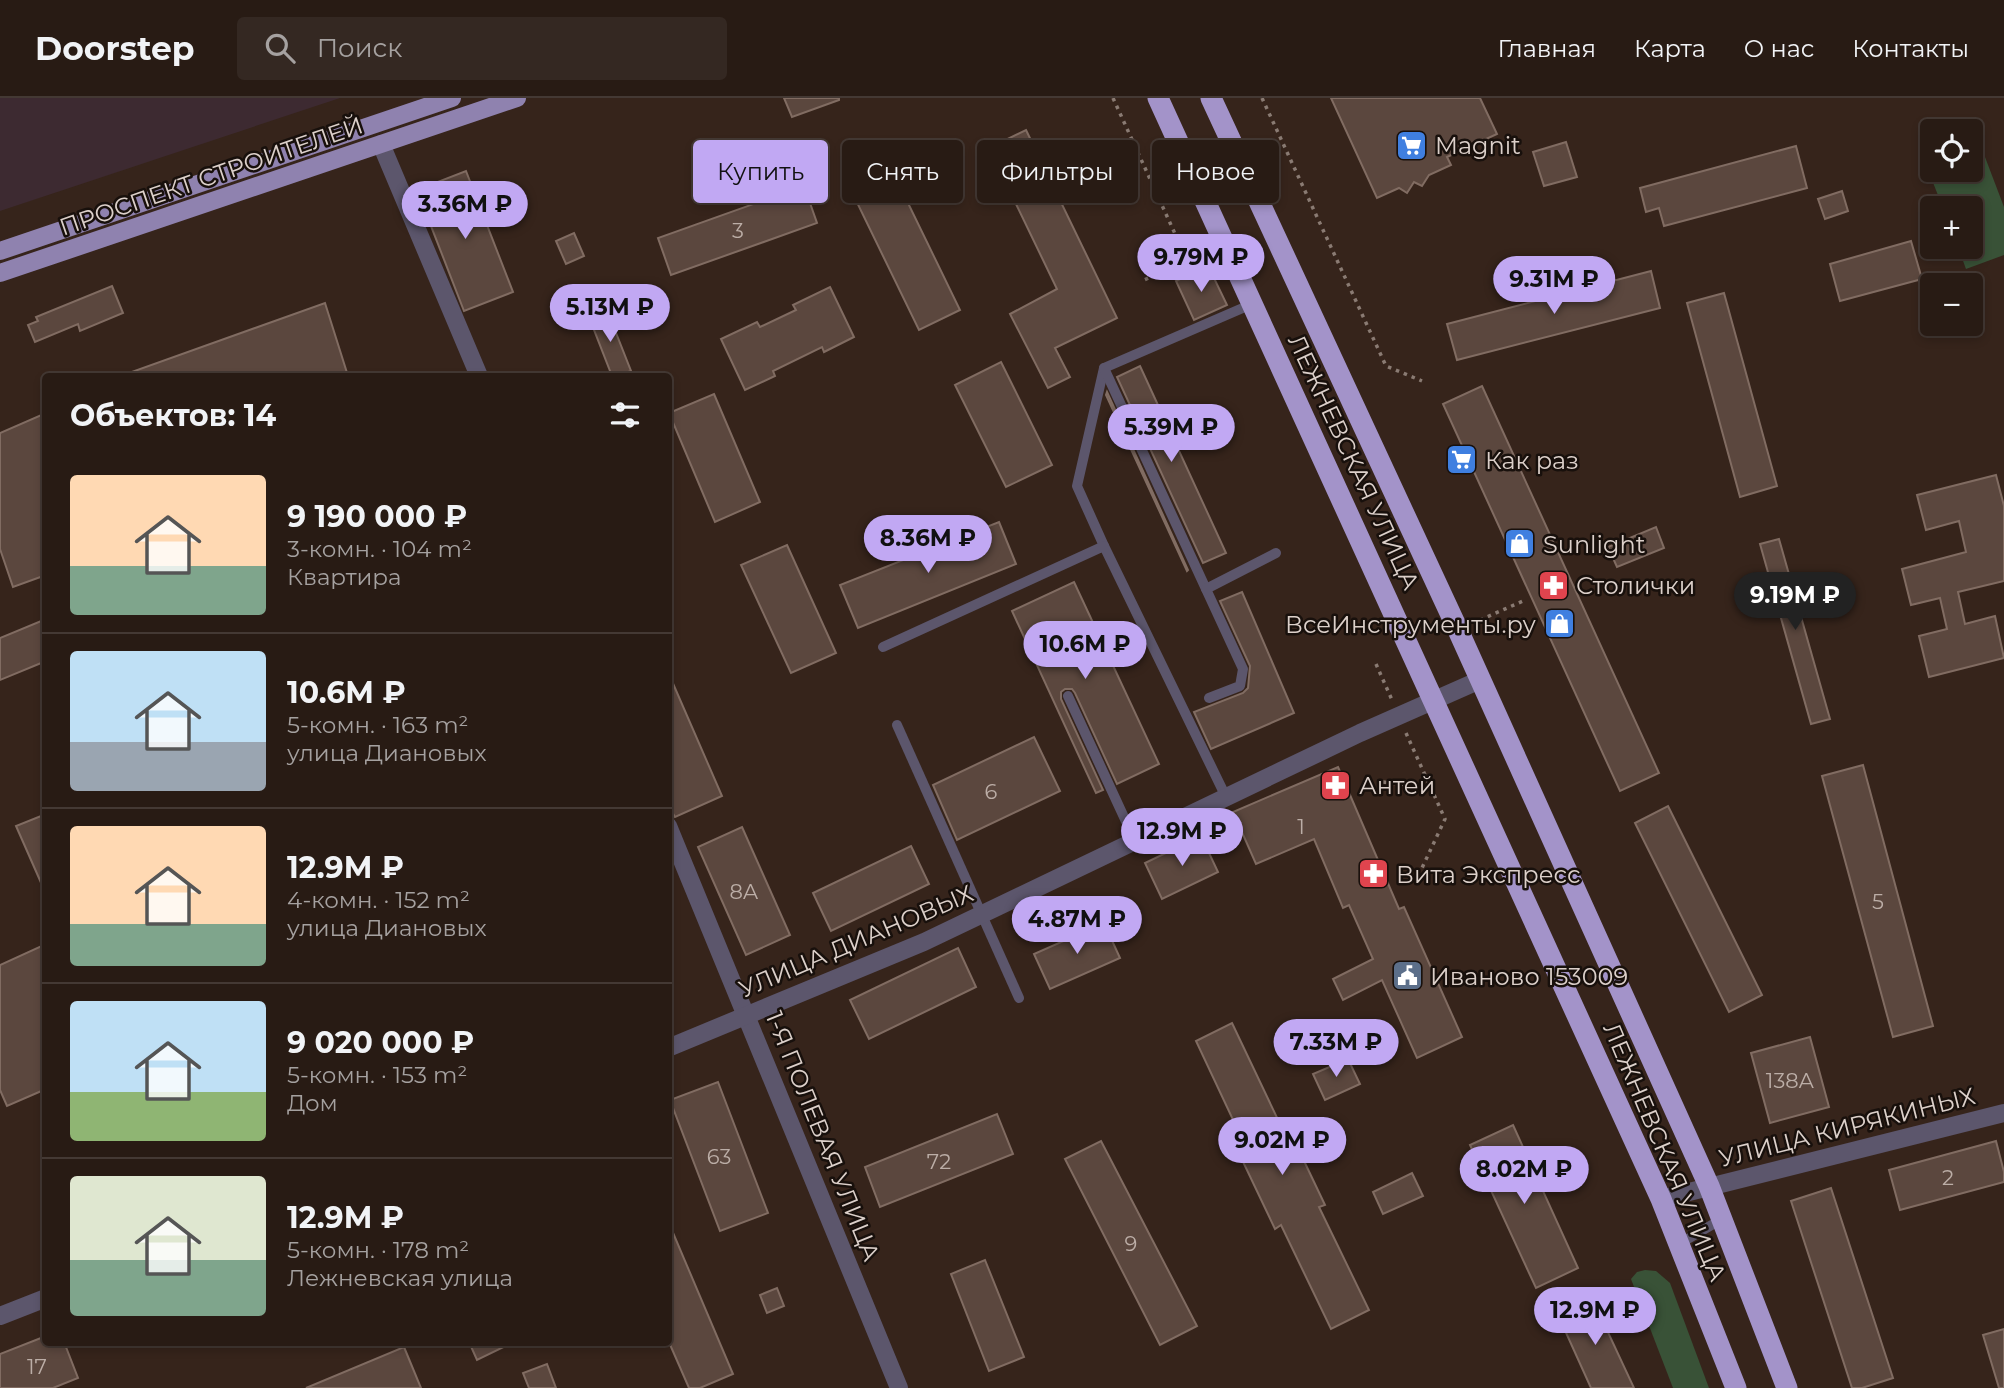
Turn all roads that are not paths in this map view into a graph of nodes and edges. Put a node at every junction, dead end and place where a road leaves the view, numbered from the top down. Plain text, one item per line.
1 (452, 98) edge
2 (517, 98) edge
3 (1158, 98) edge
4 (1212, 98) edge
5 (373, 125) junction
6 (381, 144) junction
7 (0, 251) edge
8 (0, 274) edge
9 (1252, 304) junction
10 (1104, 368) junction
11 (478, 373) edge
12 (1104, 546) junction
13 (1276, 553) dead end
14 (1206, 589) junction
15 (883, 647) dead end
16 (1480, 680) junction
17 (1068, 696) dead end
18 (1209, 698) dead end
19 (1434, 700) junction
20 (897, 725) dead end
21 (1226, 797) junction
22 (672, 835) edge
23 (1135, 841) junction
24 (981, 915) junction
25 (1019, 998) dead end
26 (748, 1015) junction
27 (672, 1046) edge
28 (2004, 1113) edge
29 (1709, 1186) junction
30 (1661, 1199) junction
31 (1722, 1219) junction
32 (1679, 1244) junction
33 (42, 1300) edge
34 (0, 1316) edge
35 (899, 1388) edge
36 (1736, 1388) edge
37 (1787, 1388) edge

1 - 5 main road, ПРОСПЕКТ СТРОИТЕЛЕЙ
2 - 6 main road, ПРОСПЕКТ СТРОИТЕЛЕЙ
3 - 9 highway, ЛЕЖНЕВСКАЯ УЛИЦА
4 - 16 highway, ЛЕЖНЕВСКАЯ УЛИЦА
5 - 6 main road
5 - 7 main road, ПРОСПЕКТ СТРОИТЕЛЕЙ
6 - 8 main road, ПРОСПЕКТ СТРОИТЕЛЕЙ
6 - 11 street
9 - 10 lane
9 - 19 highway, ЛЕЖНЕВСКАЯ УЛИЦА
10 - 12 lane
10 - 14 lane
12 - 15 lane
12 - 21 lane
13 - 14 lane
14 - 18 lane
16 - 19 street, УЛИЦА ДИАНОВЫХ
16 - 29 highway, ЛЕЖНЕВСКАЯ УЛИЦА
17 - 23 lane
19 - 21 street, УЛИЦА ДИАНОВЫХ
19 - 30 highway, ЛЕЖНЕВСКАЯ УЛИЦА
20 - 24 lane
21 - 23 street, УЛИЦА ДИАНОВЫХ
22 - 26 street, 1-Я ПОЛЕВАЯ УЛИЦА
23 - 24 street, УЛИЦА ДИАНОВЫХ
24 - 25 lane
24 - 26 street, УЛИЦА ДИАНОВЫХ
26 - 27 street, УЛИЦА ДИАНОВЫХ
26 - 35 street, 1-Я ПОЛЕВАЯ УЛИЦА
28 - 29 street, УЛИЦА КИРЯКИНЫХ
29 - 30 street, УЛИЦА КИРЯКИНЫХ
29 - 31 highway, ЛЕЖНЕВСКАЯ УЛИЦА
30 - 32 highway, ЛЕЖНЕВСКАЯ УЛИЦА
31 - 32 lane
31 - 37 highway, ЛЕЖНЕВСКАЯ УЛИЦА
32 - 36 highway, ЛЕЖНЕВСКАЯ УЛИЦА
33 - 34 street

